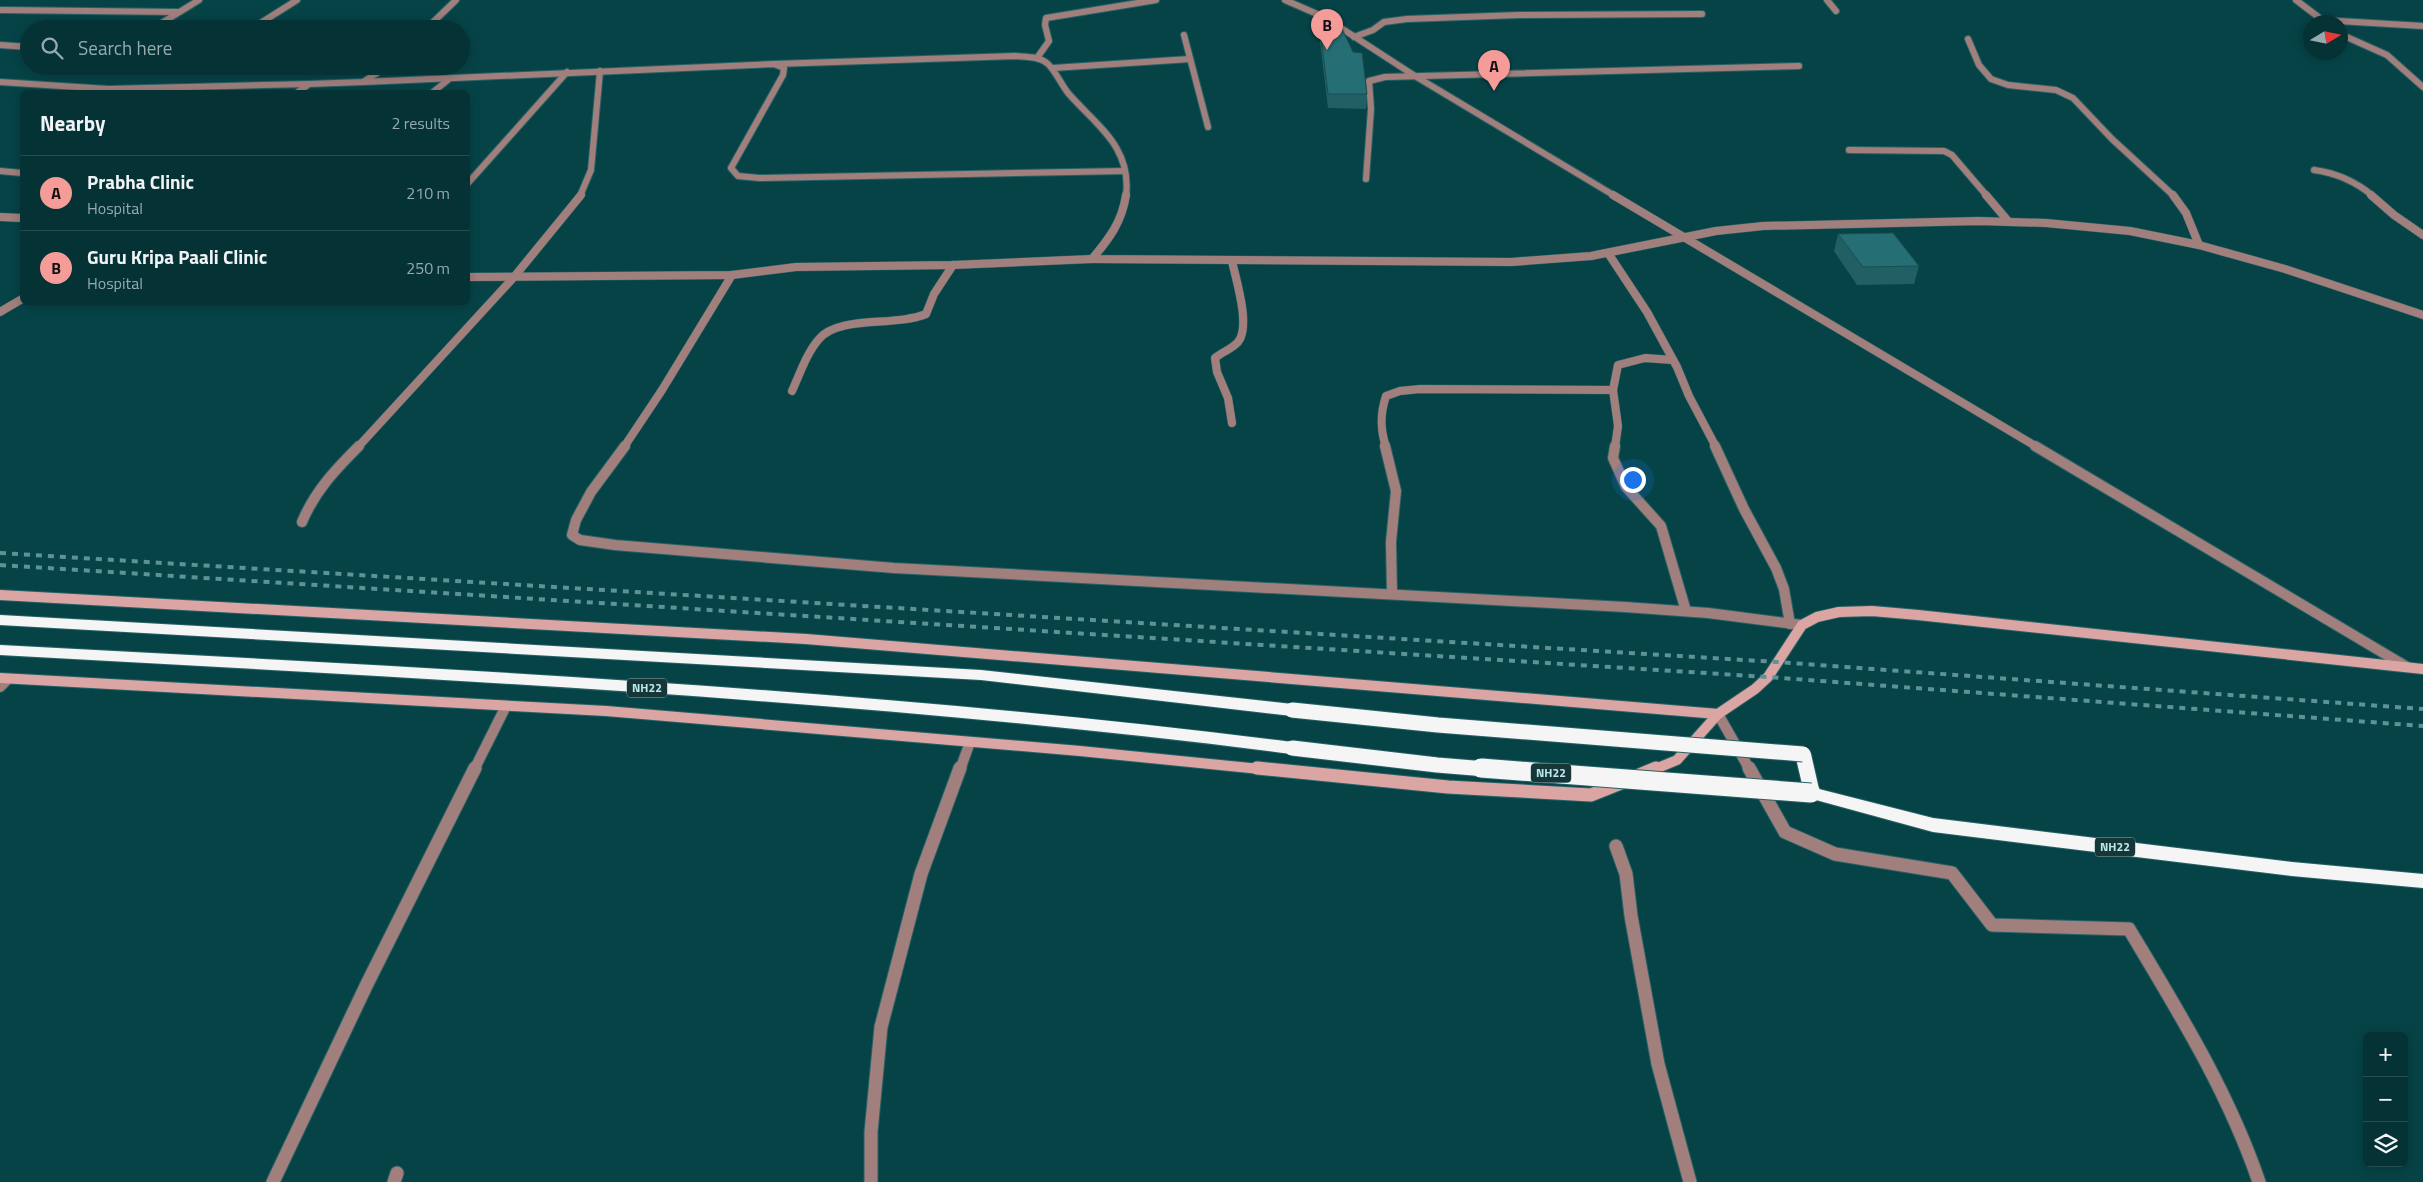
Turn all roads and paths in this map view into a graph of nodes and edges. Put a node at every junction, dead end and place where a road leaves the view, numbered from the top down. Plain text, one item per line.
1 (199, 0) edge
2 (297, 0) edge
3 (456, 0) edge
4 (1156, 0) edge
5 (1285, 0) edge
6 (1828, 0) edge
7 (2296, 0) edge
8 (0, 10) edge
9 (1836, 11) dead end
10 (178, 12) junction
11 (1702, 14) dead end
12 (2315, 15) edge
13 (166, 20) edge
14 (265, 20) edge
15 (435, 20) edge
16 (2348, 22) edge
17 (2423, 26) edge
18 (1184, 35) dead end
19 (1354, 37) junction
20 (2348, 38) edge
21 (1968, 39) dead end
22 (0, 45) edge
23 (20, 46) edge
24 (1037, 58) junction
25 (1190, 59) junction
26 (774, 64) junction
27 (1799, 66) dead end
28 (1053, 68) junction
29 (600, 71) junction
30 (567, 72) junction
31 (374, 75) edge
32 (1415, 76) junction
33 (448, 80) junction
34 (0, 82) edge
35 (363, 82) junction
36 (309, 84) junction
37 (2423, 87) edge
38 (301, 90) edge
39 (436, 90) edge
40 (1208, 127) dead end
41 (1849, 150) dead end
42 (0, 170) edge
43 (2314, 170) dead end
44 (1126, 171) junction
45 (20, 173) edge
46 (1366, 179) dead end
47 (470, 181) edge
48 (0, 217) edge
49 (20, 218) edge
50 (2008, 222) junction
51 (2423, 235) edge
52 (1682, 237) junction
53 (2199, 245) junction
54 (1608, 253) junction
55 (1092, 259) junction
56 (1232, 261) junction
57 (953, 265) junction
58 (732, 275) junction
59 (470, 277) edge
60 (514, 277) junction
61 (20, 300) edge
62 (0, 312) edge
63 (2423, 315) edge
64 (1673, 360) junction
65 (1613, 390) junction
66 (792, 391) dead end
67 (1232, 423) dead end
68 (302, 522) dead end
69 (1392, 594) junction
70 (0, 595) edge
71 (1686, 612) junction
72 (0, 620) edge
73 (1790, 624) junction
74 (1802, 625) junction
75 (0, 650) edge
76 (2408, 668) junction
77 (2423, 668) edge
78 (4, 678) edge
79 (0, 687) edge
80 (506, 706) junction
81 (1718, 714) junction
82 (970, 742) junction
83 (1811, 793) junction
84 (1616, 846) dead end
85 (2423, 881) edge
86 (273, 1182) edge
87 (871, 1182) edge
88 (1690, 1182) edge
89 (2259, 1182) edge

1 - 10 street
2 - 14 street
3 - 15 street
4 - 24 street
5 - 19 street
6 - 9 street
7 - 12 street
8 - 10 street
10 - 13 street
11 - 19 street
16 - 17 street
18 - 25 street
19 - 32 street
20 - 37 street
21 - 53 street
22 - 23 street
24 - 26 street
24 - 28 street
25 - 28 street
25 - 40 street
26 - 29 street
26 - 44 street
27 - 32 street
28 - 44 street
29 - 30 street
29 - 60 street
30 - 33 street
30 - 47 street
31 - 35 street
32 - 46 street
32 - 52 street
33 - 35 street
33 - 39 street
34 - 36 street
35 - 36 street
36 - 38 street
41 - 50 street
42 - 45 street
43 - 51 street
44 - 55 street
48 - 49 street
50 - 52 street
50 - 53 street
52 - 54 street
52 - 76 street
53 - 63 street
54 - 56 street
54 - 64 street
55 - 56 street
55 - 57 street
56 - 67 street
57 - 58 street
57 - 66 street
58 - 60 street
58 - 69 street
59 - 60 street
60 - 68 street
61 - 62 street
64 - 65 street
64 - 73 street
65 - 69 street
65 - 71 street
69 - 71 street
70 - 81 street
71 - 73 street
72 - 83 highway, bridge
73 - 74 street
74 - 76 street
74 - 81 street
75 - 83 highway, NH22, bridge
76 - 77 street
78 - 79 street
78 - 80 street
80 - 82 street
80 - 86 street
81 - 82 street
81 - 89 street
82 - 87 street
83 - 85 highway, NH22
84 - 88 street

